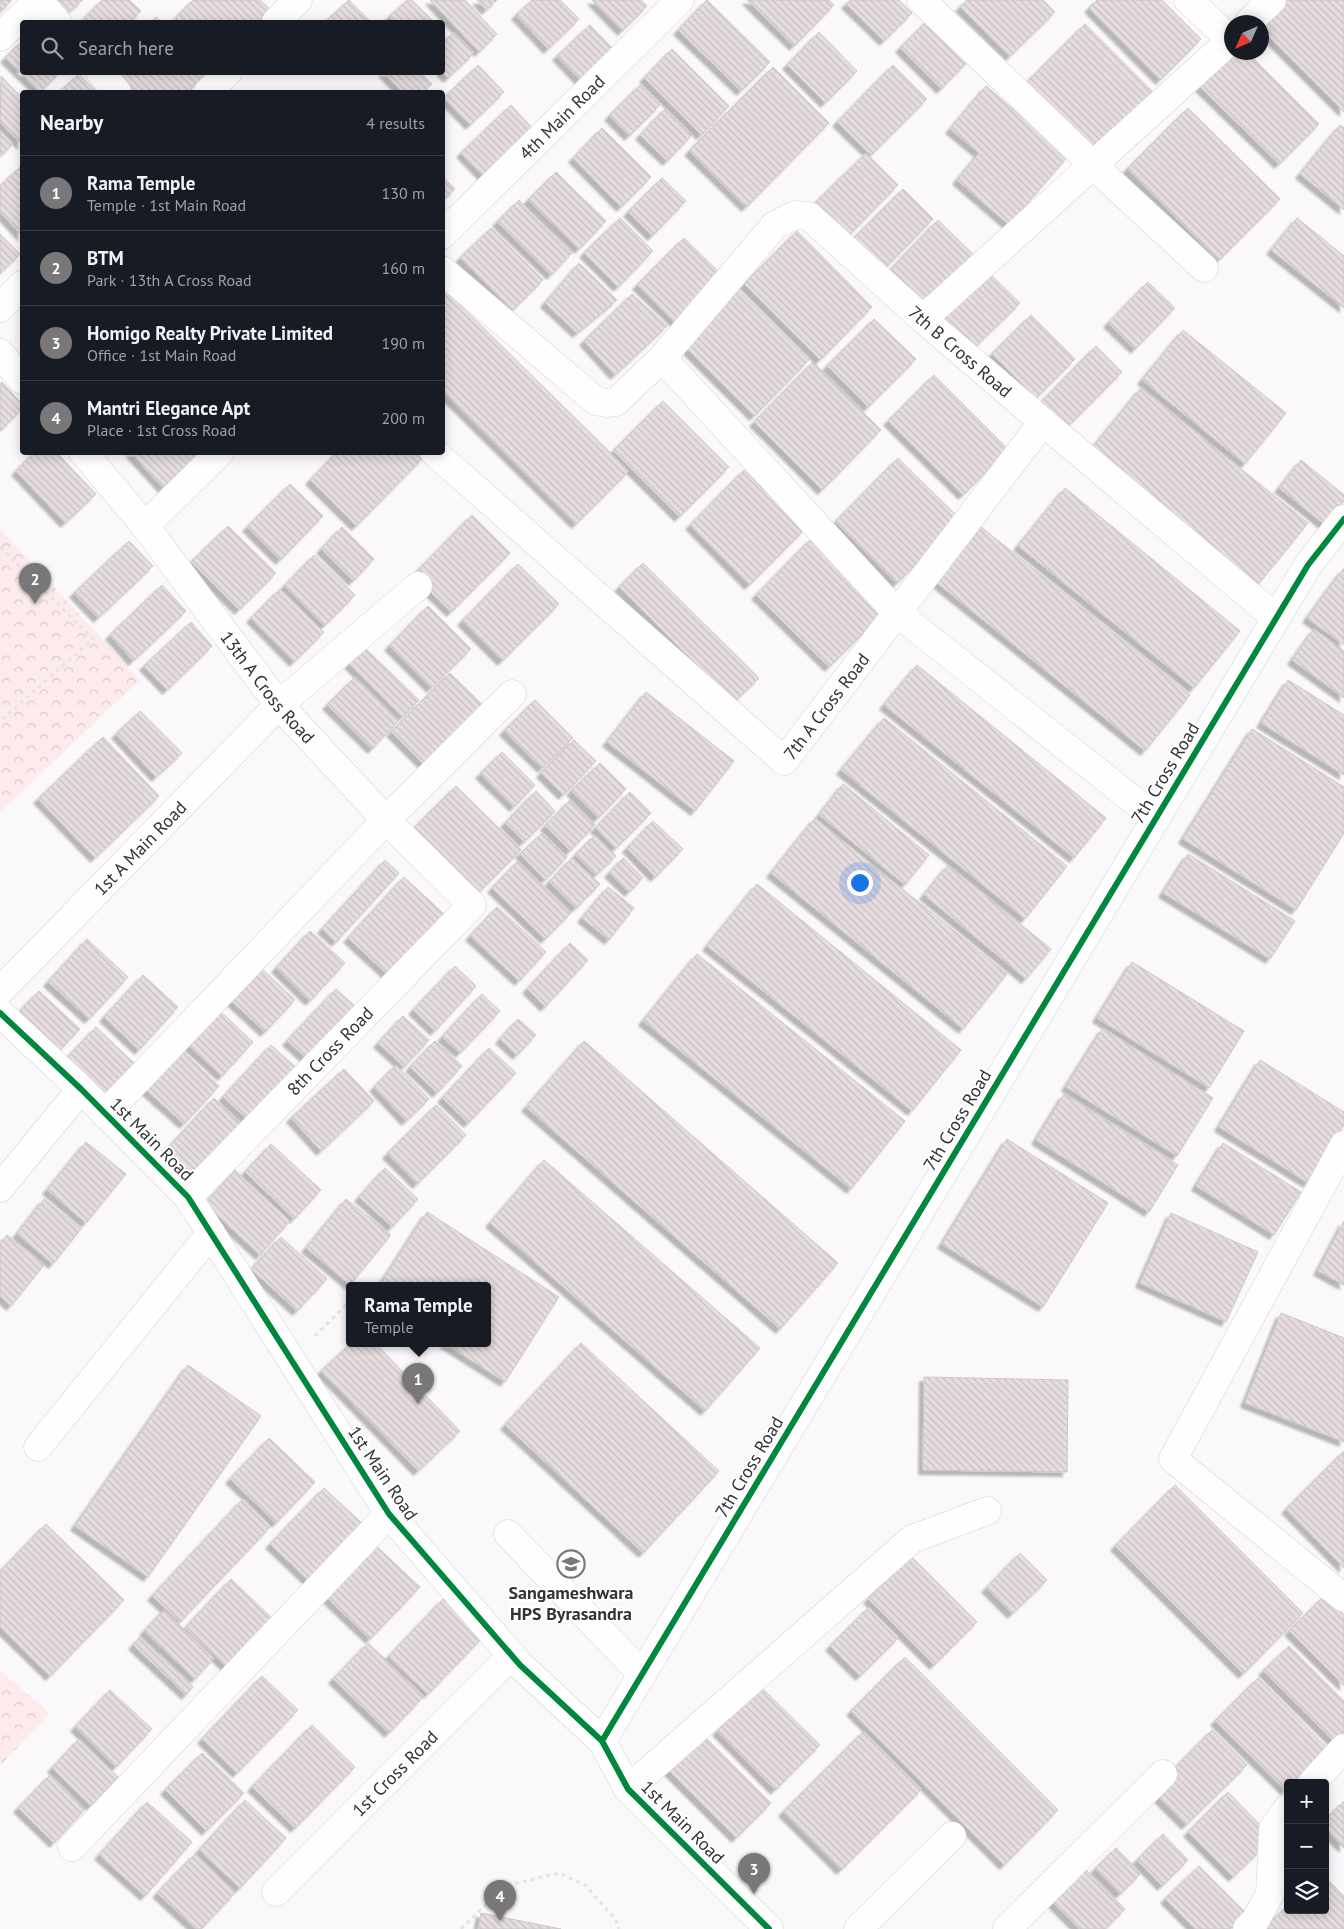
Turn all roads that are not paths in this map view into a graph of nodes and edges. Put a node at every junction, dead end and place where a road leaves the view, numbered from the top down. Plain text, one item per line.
1 (38, 0) edge
2 (298, 0) edge
3 (680, 0) edge
4 (1188, 0) edge
5 (1272, 0) edge
6 (930, 3) edge
7 (1256, 15) edge
8 (55, 20) edge
9 (278, 20) edge
10 (1224, 33) edge
11 (0, 37) edge
12 (1224, 45) edge
13 (103, 75) edge
14 (225, 75) edge
15 (115, 90) edge
16 (210, 90) edge
17 (1094, 166) junction
18 (445, 232) edge
19 (1204, 268) dead end
20 (445, 273) edge
21 (20, 287) edge
22 (0, 308) edge
23 (923, 319) junction
24 (0, 353) edge
25 (662, 358) junction
26 (20, 378) edge
27 (1042, 422) junction
28 (86, 455) edge
29 (217, 455) edge
30 (437, 455) edge
31 (1344, 519) edge
32 (145, 526) junction
33 (418, 586) dead end
34 (897, 613) junction
35 (1276, 618) junction
36 (512, 694) dead end
37 (279, 706) junction
38 (1156, 818) junction
39 (386, 820) junction
40 (472, 905) joint
41 (0, 991) edge
42 (0, 1013) edge
43 (81, 1089) junction
44 (105, 1114) junction
45 (1344, 1145) edge
46 (0, 1188) edge
47 (188, 1197) junction
48 (211, 1233) junction
49 (38, 1447) dead end
50 (987, 1511) dead end
51 (389, 1514) junction
52 (508, 1534) dead end
53 (1344, 1598) edge
54 (512, 1655) junction
55 (642, 1674) junction
56 (602, 1741) junction
57 (1344, 1748) edge
58 (1163, 1774) dead end
59 (1316, 1779) edge
60 (628, 1789) junction
61 (1284, 1814) edge
62 (952, 1836) dead end
63 (72, 1847) dead end
64 (276, 1892) dead end
65 (769, 1929) edge
66 (858, 1929) edge
67 (1007, 1929) edge
68 (1247, 1929) edge

1 - 8 street
1 - 11 street
2 - 9 street
3 - 18 street, 4th Main Road
4 - 10 street
5 - 7 street
6 - 17 street
12 - 17 street
13 - 15 street
14 - 16 street
17 - 19 street
17 - 23 street
20 - 25 street, 7th B Cross Road
21 - 22 street
23 - 25 street, 7th B Cross Road
23 - 27 street, 7th B Cross Road
24 - 26 street
25 - 34 street
27 - 34 street
27 - 35 street, 7th B Cross Road
28 - 32 street, 13th A Cross Road
29 - 32 street
30 - 34 street, 7th A Cross Road
31 - 35 street, 7th Cross Road
32 - 37 street, 13th A Cross Road
33 - 37 street, 1st A Main Road
34 - 38 street
35 - 38 street, 7th Cross Road
36 - 39 street
37 - 39 street, 13th A Cross Road
37 - 41 street, 1st A Main Road
38 - 55 street, 7th Cross Road
39 - 40 street, 13th A Cross Road
39 - 44 street
40 - 47 street, 8th Cross Road
42 - 43 street, 1st Main Road
43 - 44 street, 1st Main Road
43 - 46 street
44 - 47 street, 1st Main Road
45 - 53 street
47 - 48 street, 1st Main Road
48 - 49 street
48 - 51 street, 1st Main Road
50 - 60 street
51 - 54 street, 1st Main Road
51 - 63 street
52 - 55 street
54 - 56 street, 1st Main Road
54 - 64 street, 1st Cross Road
55 - 56 street, 7th Cross Road
56 - 60 street, 1st Main Road
57 - 59 street
58 - 67 street
60 - 65 street, 1st Main Road
61 - 68 street
62 - 66 street

